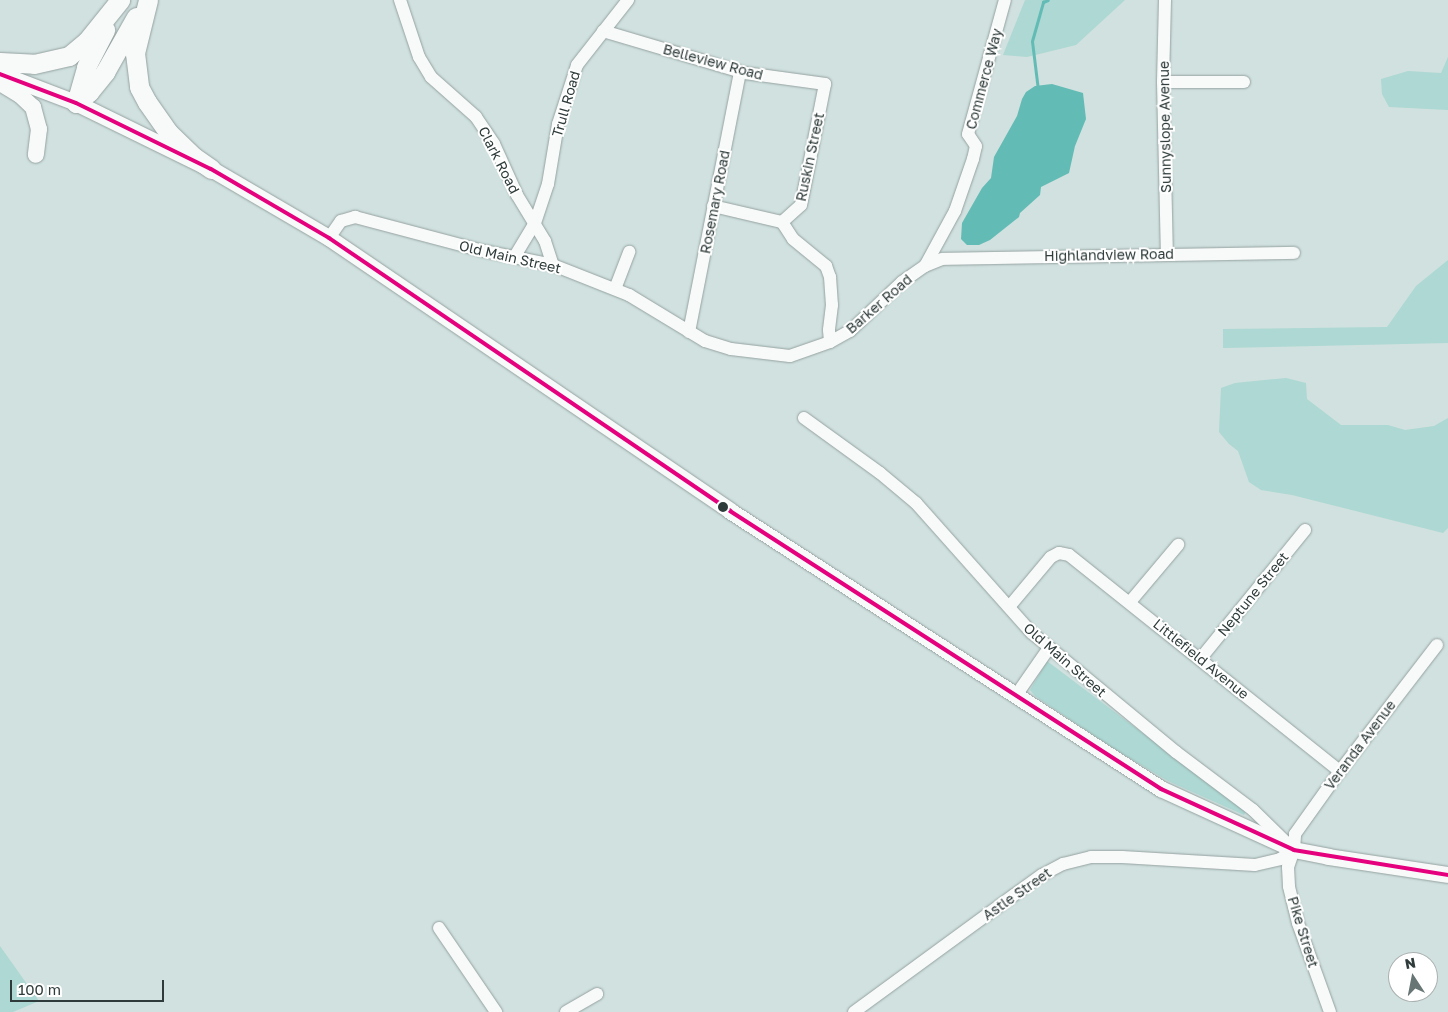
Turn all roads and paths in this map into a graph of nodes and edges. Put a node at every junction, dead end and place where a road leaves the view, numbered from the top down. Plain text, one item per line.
1 (120, 0) edge
2 (147, 0) edge
3 (400, 0) edge
4 (628, 0) edge
5 (1005, 0) edge
6 (1164, 0) edge
7 (603, 31) junction
8 (0, 62) edge
9 (740, 72) junction
10 (0, 74) edge
11 (1164, 82) junction
12 (1244, 82) dead end
13 (0, 83) edge
14 (825, 84) joint
15 (76, 103) junction
16 (36, 155) dead end
17 (211, 169) junction
18 (713, 206) junction
19 (782, 222) junction
20 (535, 223) junction
21 (329, 238) junction
22 (629, 252) dead end
23 (1294, 253) dead end
24 (1167, 254) junction
25 (516, 256) junction
26 (553, 265) junction
27 (925, 266) junction
28 (615, 289) junction
29 (689, 332) junction
30 (830, 342) junction
31 (804, 418) dead end
32 (1305, 530) dead end
33 (1178, 545) dead end
34 (1130, 602) junction
35 (1009, 607) junction
36 (1437, 645) dead end
37 (1049, 648) junction
38 (1201, 658) junction
39 (1017, 694) junction
40 (1340, 771) junction
41 (1294, 850) junction
42 (1448, 875) edge
43 (440, 928) dead end
44 (597, 994) dead end
45 (496, 1012) edge
46 (566, 1012) edge
47 (854, 1012) edge
48 (1330, 1012) edge

1 - 8 highway
1 - 15 highway
2 - 15 highway
2 - 17 highway
3 - 20 street, Clark Road
4 - 7 street, Trull Road
5 - 27 street, Commerce Way
6 - 11 street, Sunnyslope Avenue
7 - 9 street, Belleview Road
7 - 20 street, Trull Road
9 - 14 street, Belleview Road
9 - 18 street, Rosemary Road
10 - 15 main road
11 - 12 street
11 - 24 street, Sunnyslope Avenue
13 - 16 main road
14 - 19 street, Ruskin Street
15 - 17 main road
17 - 21 main road
18 - 19 street
18 - 29 street, Rosemary Road
19 - 30 street
20 - 25 street, Trull Road
20 - 26 street
21 - 25 street, Old Main Street
21 - 39 main road
22 - 28 street
23 - 24 street, Highlandview Road
24 - 27 street, Highlandview Road
25 - 26 street, Old Main Street
26 - 28 street, Old Main Street
27 - 30 street, Barker Road
28 - 29 street, Old Main Street
29 - 30 street, Barker Road
31 - 35 street, Old Main Street
32 - 38 street, Neptune Street
33 - 34 street
34 - 35 street, Littlefield Avenue
34 - 38 street, Littlefield Avenue
35 - 37 street, Old Main Street
36 - 40 street, Veranda Avenue
37 - 39 street
37 - 41 street, Old Main Street
38 - 40 street, Littlefield Avenue
39 - 41 main road
40 - 41 street, Veranda Avenue
41 - 42 main road
41 - 47 street, Astle Street
41 - 48 street, Pike Street
43 - 45 street
44 - 46 street

